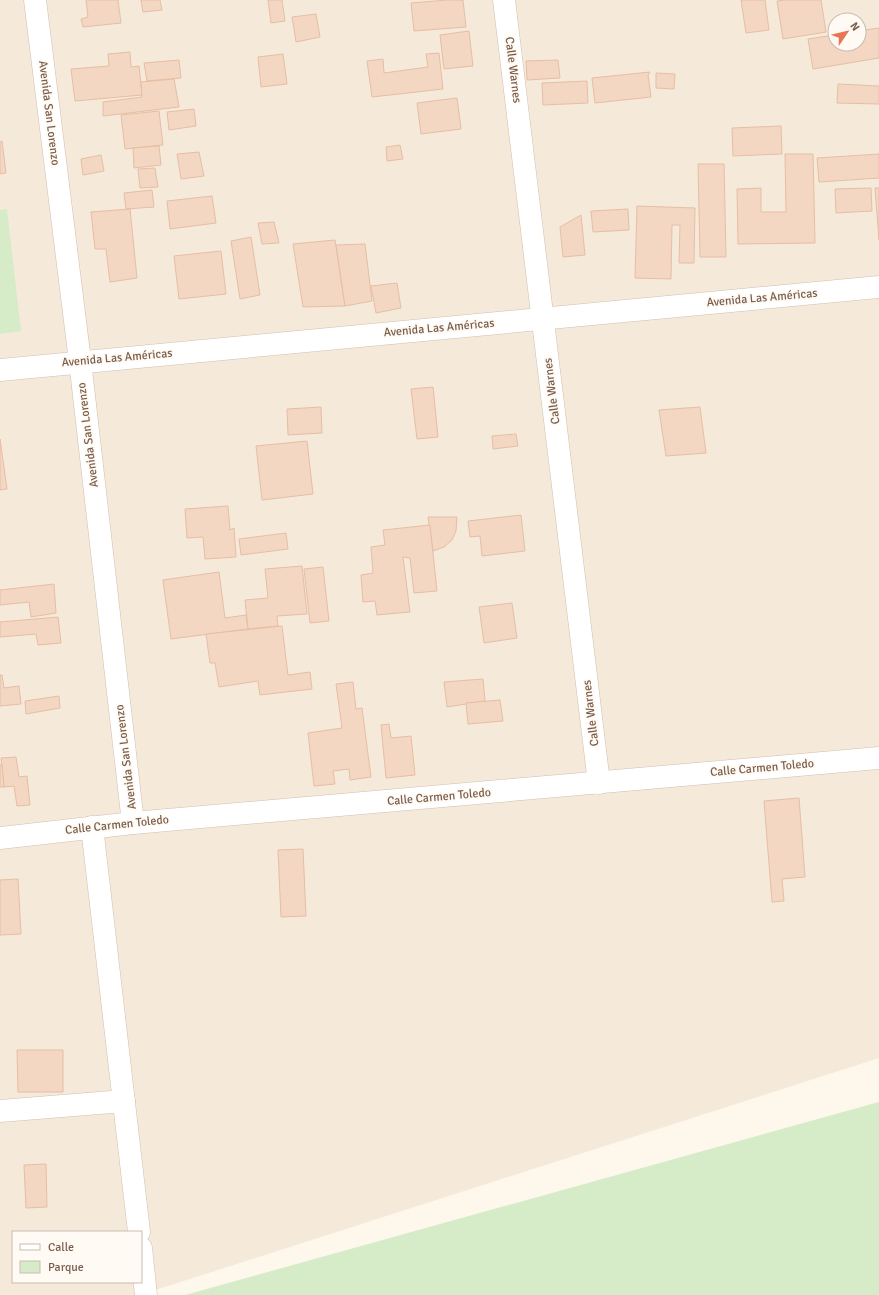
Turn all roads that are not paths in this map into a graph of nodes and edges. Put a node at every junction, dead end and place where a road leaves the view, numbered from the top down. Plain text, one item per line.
1 (35, 0) edge
2 (504, 0) edge
3 (879, 287) edge
4 (544, 318) junction
5 (80, 361) junction
6 (0, 370) edge
7 (879, 758) edge
8 (600, 783) junction
9 (133, 823) junction
10 (92, 827) junction
11 (0, 838) edge
12 (124, 1101) junction
13 (0, 1111) edge
14 (139, 1231) edge
15 (142, 1257) edge
16 (146, 1295) edge

1 - 5 street, Avenida San Lorenzo
2 - 4 street, Calle Warnes
3 - 4 street, Avenida Las Américas
4 - 5 street, Avenida Las Américas
4 - 8 street, Calle Warnes
5 - 6 street, Avenida Las Américas
5 - 9 street, Avenida San Lorenzo
7 - 8 street, Calle Carmen Toledo
8 - 9 street, Calle Carmen Toledo
9 - 10 street, Calle Carmen Toledo
10 - 11 street, Calle Carmen Toledo
10 - 12 street
12 - 13 street
12 - 14 street
15 - 16 street

